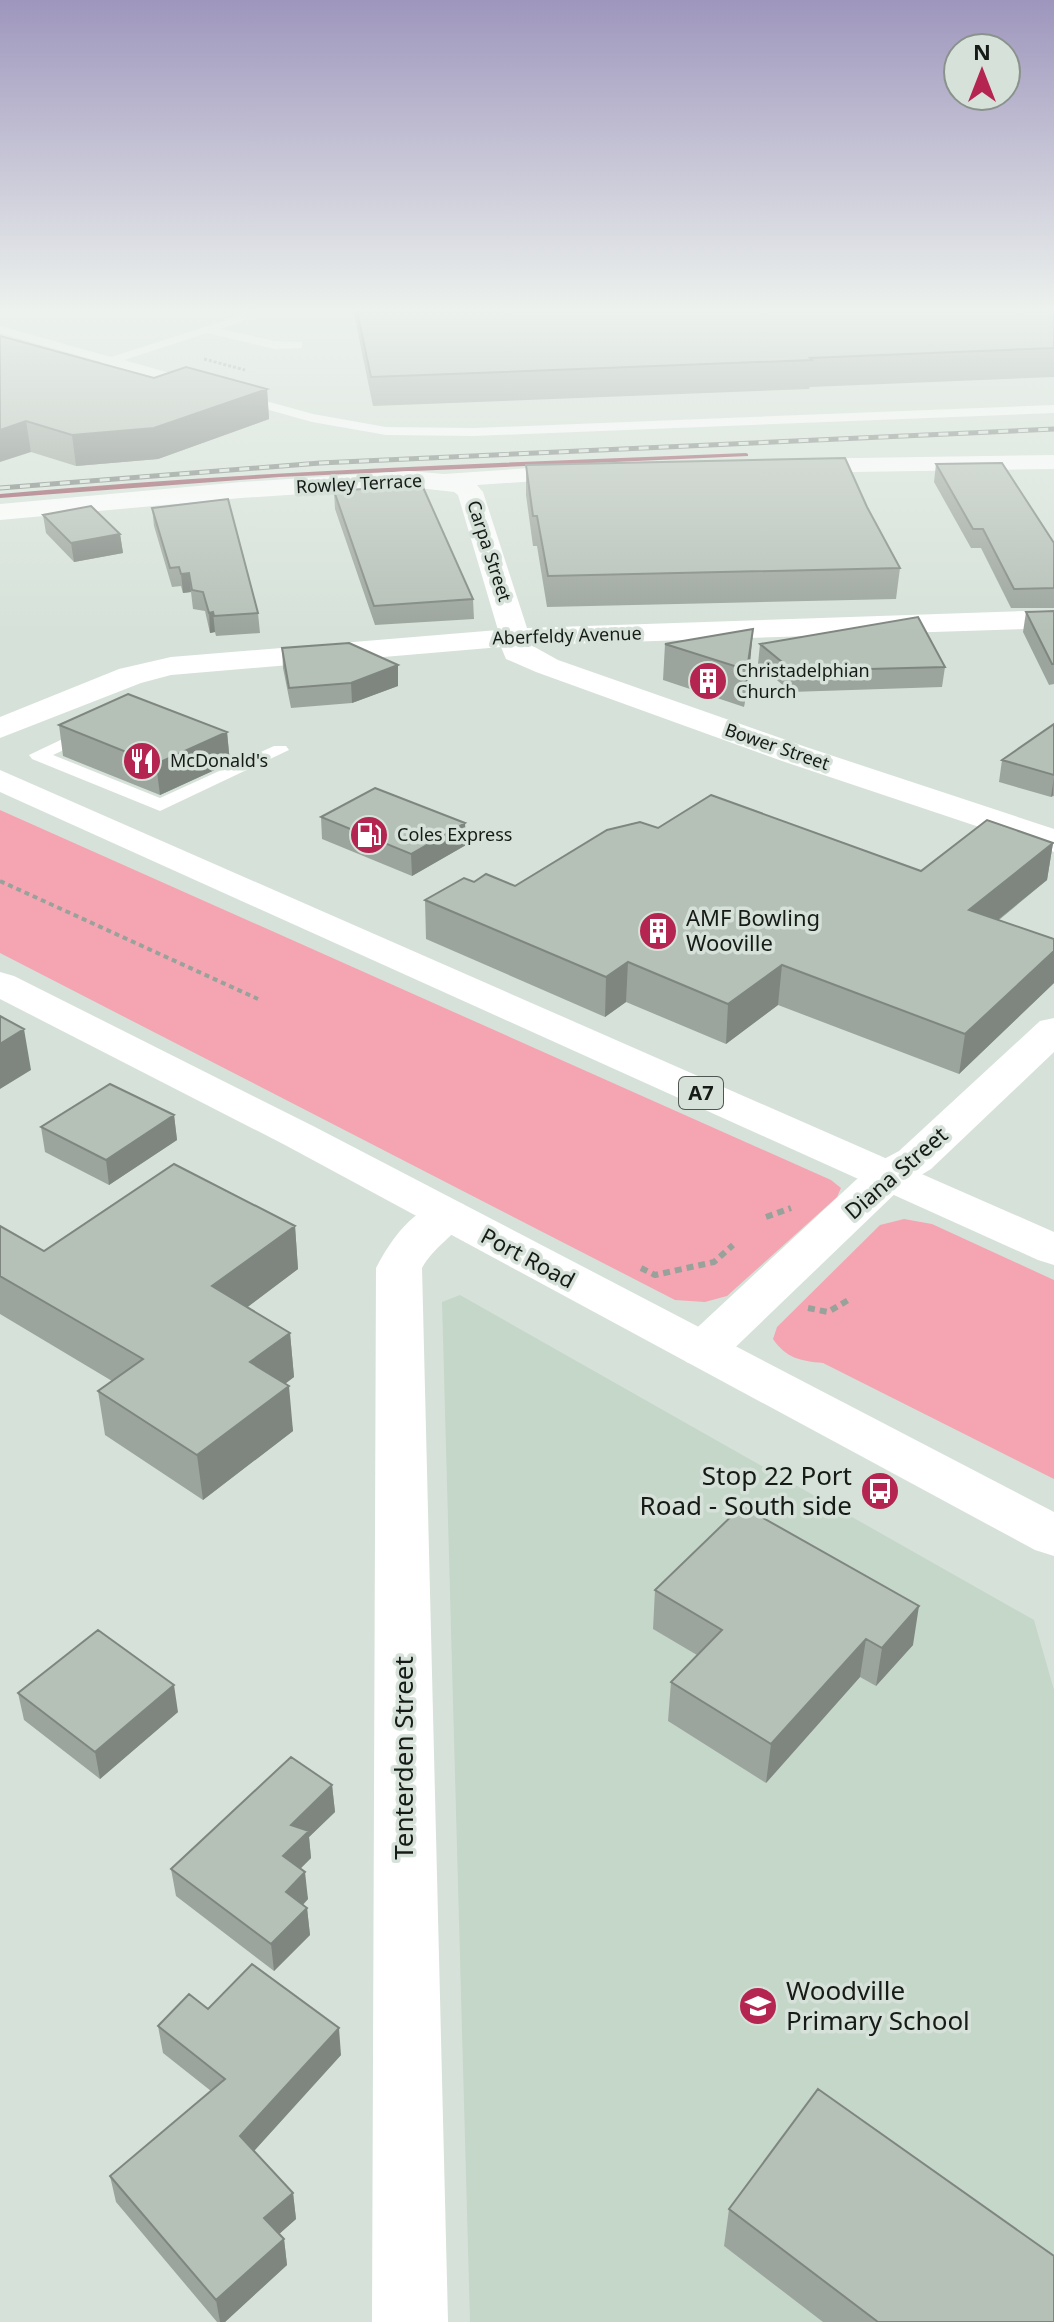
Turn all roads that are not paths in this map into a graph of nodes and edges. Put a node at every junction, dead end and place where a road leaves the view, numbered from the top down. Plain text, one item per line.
1 (303, 415) edge
2 (894, 415) edge
3 (770, 466) edge
4 (1051, 467) edge
5 (619, 471) edge
6 (444, 482) junction
7 (0, 512) edge
8 (1054, 619) edge
9 (516, 637) junction
10 (86, 695) junction
11 (108, 721) edge
12 (0, 728) edge
13 (0, 746) edge
14 (280, 750) dead end
15 (0, 780) edge
16 (1054, 841) edge
17 (0, 984) edge
18 (1054, 1030) edge
19 (887, 1176) junction
20 (447, 1214) junction
21 (1054, 1250) edge
22 (703, 1350) junction
23 (1054, 1536) edge
24 (410, 2322) edge

1 - 2 lane
3 - 4 main road
5 - 6 main road, Rowley Terrace
6 - 7 main road, Rowley Terrace
6 - 9 main road, Carpa Street
8 - 9 main road, Aberfeldy Avenue
9 - 10 main road, Aberfeldy Avenue
9 - 16 main road, Bower Street
10 - 12 main road, Aberfeldy Avenue
10 - 13 main road, Aberfeldy Avenue
11 - 14 lane
15 - 19 main road, A7
17 - 20 main road, Port Road
18 - 19 main road, Diana Street
19 - 21 main road, A7
19 - 22 main road, Diana Street
20 - 22 main road, Port Road
20 - 24 main road, Tenterden Street
22 - 23 main road, Port Road

